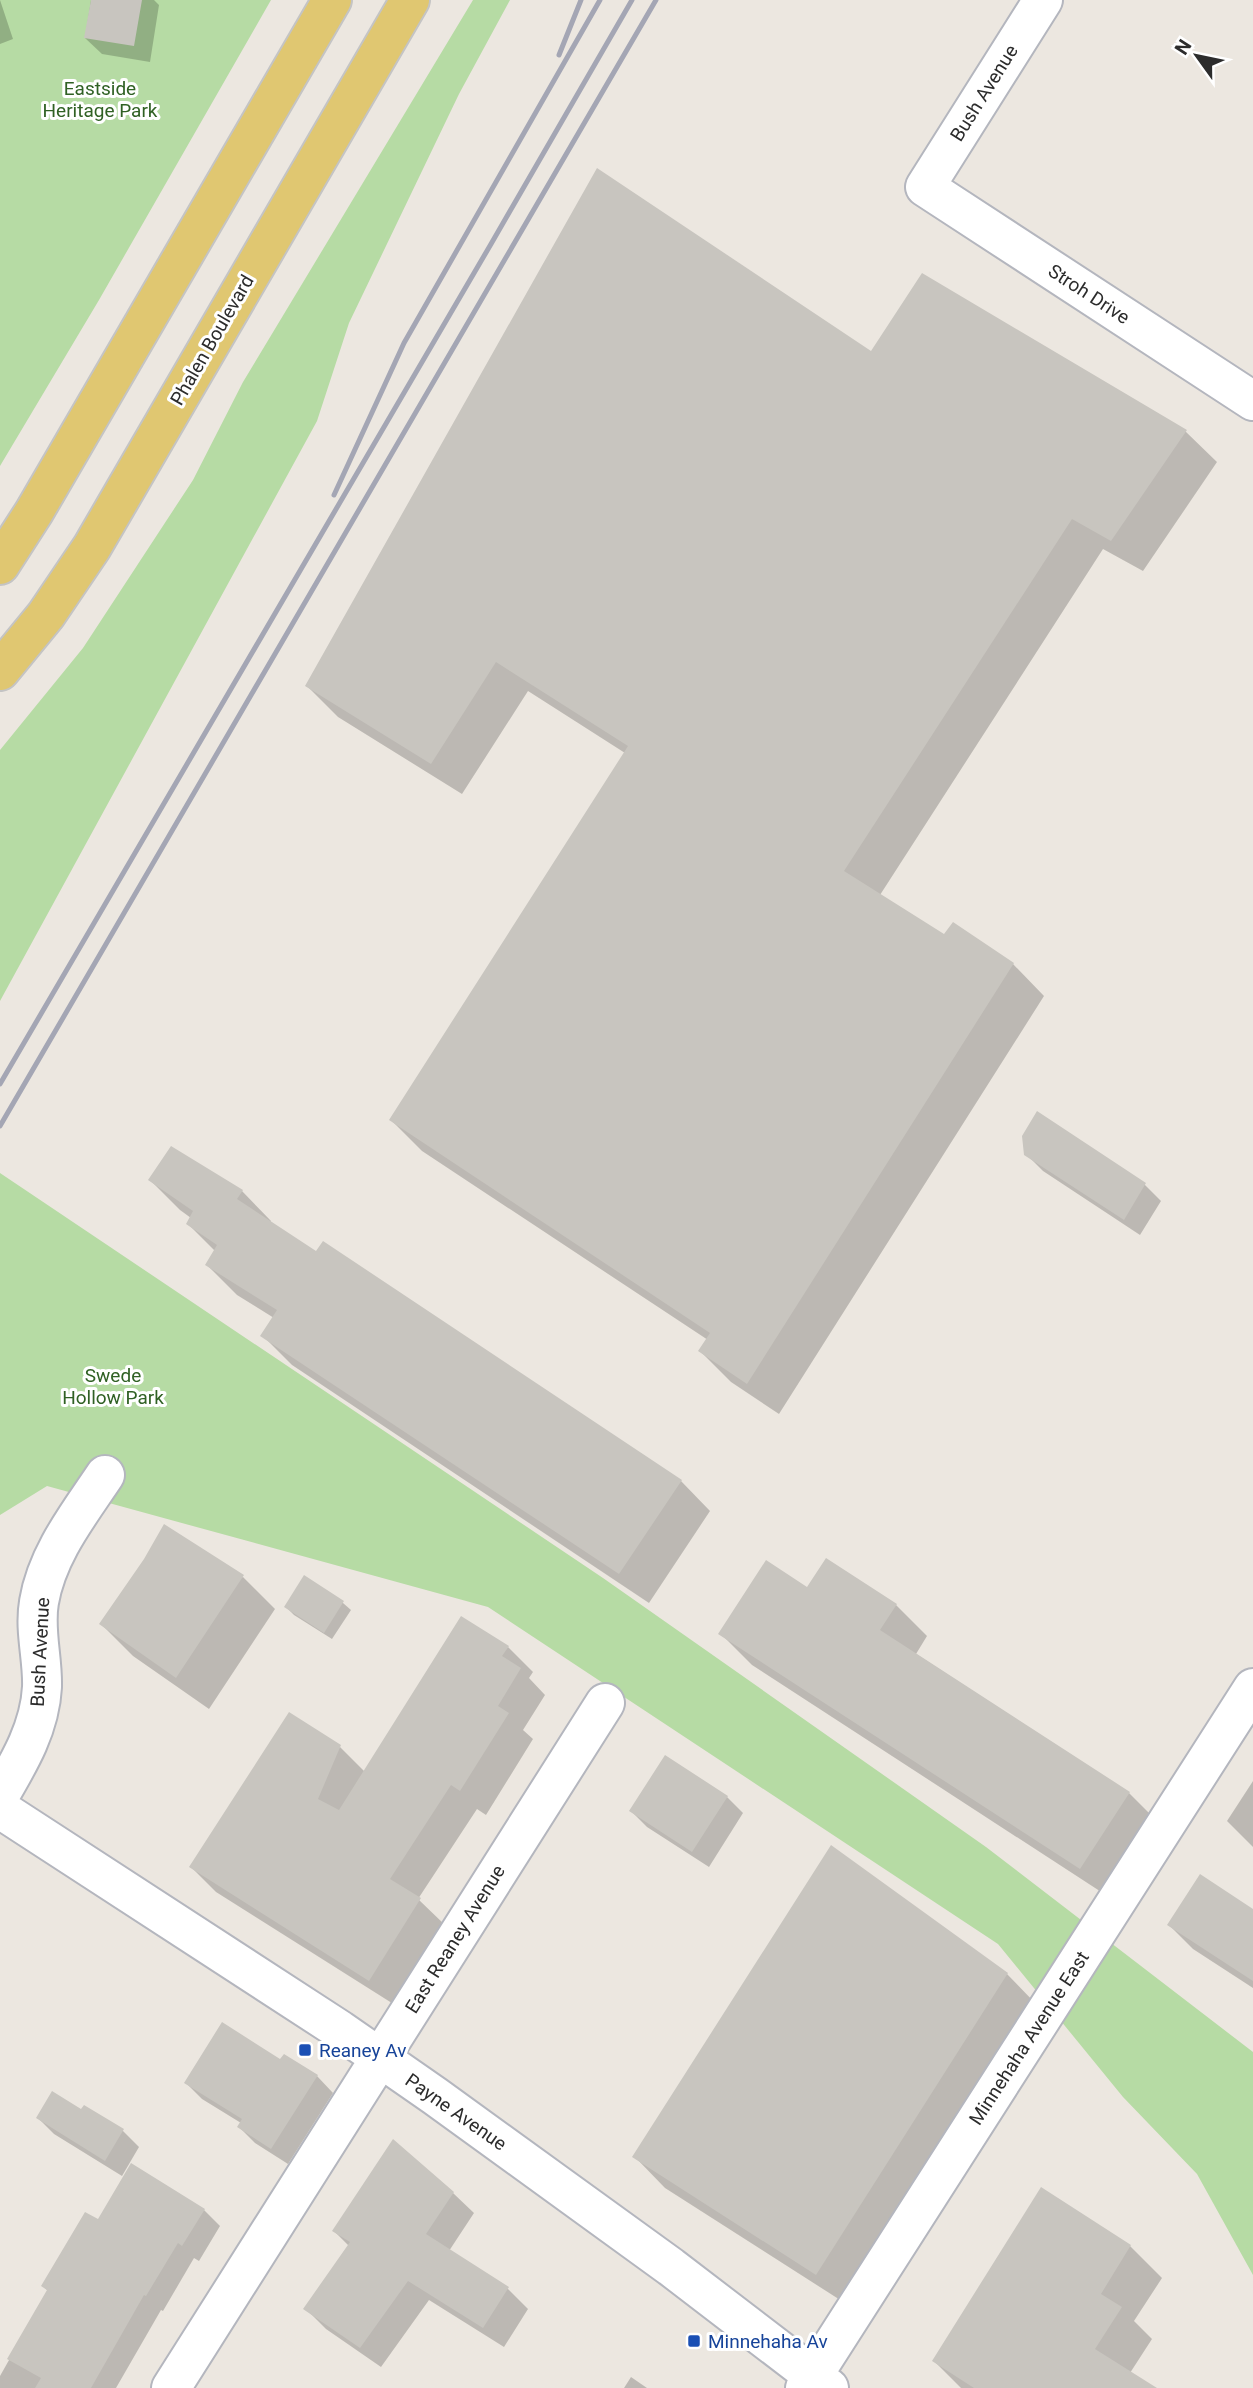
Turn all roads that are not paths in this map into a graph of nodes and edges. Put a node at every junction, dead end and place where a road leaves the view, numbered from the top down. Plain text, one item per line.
1 (332, 0) edge
2 (410, 0) edge
3 (1043, 0) edge
4 (925, 187) joint
5 (1253, 401) edge
6 (0, 565) edge
7 (0, 671) edge
8 (105, 1475) dead end
9 (1253, 1688) edge
10 (605, 1703) dead end
11 (0, 1795) edge
12 (0, 1809) edge
13 (380, 2059) junction
14 (816, 2383) edge
15 (171, 2388) edge

1 - 6 main road
2 - 7 main road, Phalen Boulevard
3 - 4 street, Bush Avenue
4 - 5 street, Stroh Drive
8 - 11 street, Bush Avenue
9 - 14 street, Minnehaha Avenue East
10 - 13 street, East Reaney Avenue
12 - 13 street, Payne Avenue
13 - 14 street, Payne Avenue
13 - 15 street, East Reaney Avenue

